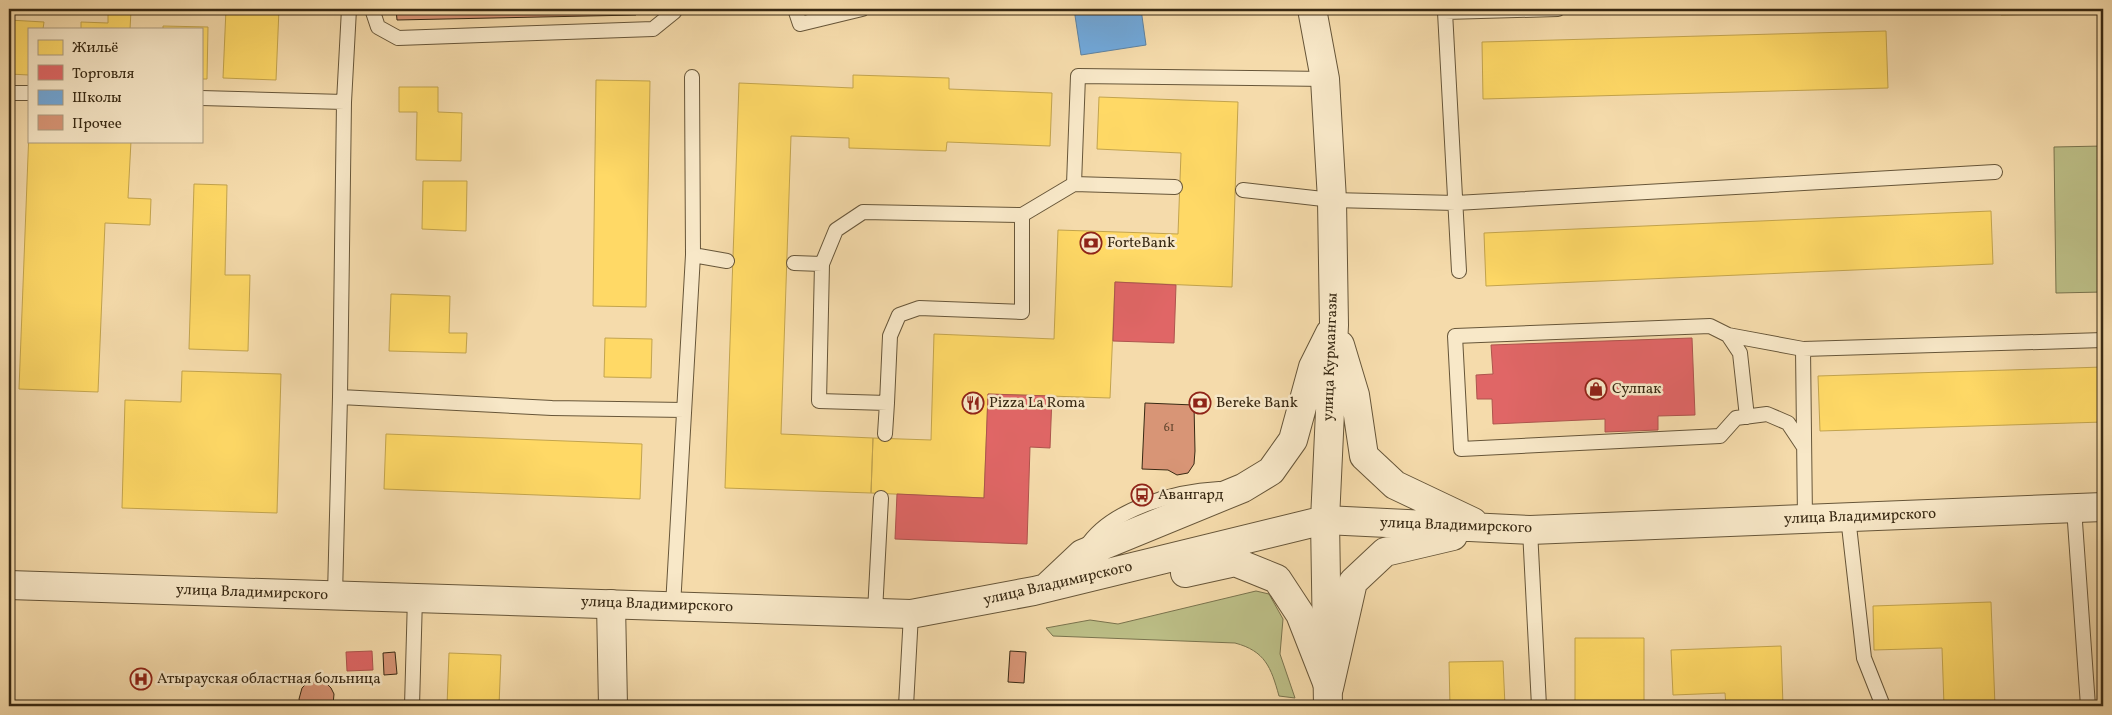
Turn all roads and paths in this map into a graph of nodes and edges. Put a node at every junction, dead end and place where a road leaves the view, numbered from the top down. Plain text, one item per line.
1 (348, 9) edge
2 (372, 9) edge
3 (676, 9) edge
4 (795, 9) edge
5 (862, 9) edge
6 (1312, 9) edge
7 (1558, 9) edge
8 (1445, 10) edge
9 (692, 77) dead end
10 (1325, 79) junction
11 (9, 92) edge
12 (28, 93) edge
13 (202, 98) edge
14 (344, 102) junction
15 (1995, 172) dead end
16 (1074, 184) junction
17 (1174, 187) dead end
18 (1243, 190) dead end
19 (1332, 200) junction
20 (1456, 202) junction
21 (1022, 215) junction
22 (693, 256) junction
23 (727, 262) dead end
24 (794, 263) dead end
25 (822, 264) junction
26 (1459, 271) dead end
27 (1334, 325) junction
28 (1728, 335) junction
29 (2103, 340) edge
30 (1803, 349) junction
31 (340, 396) junction
32 (887, 403) junction
33 (684, 410) junction
34 (1748, 417) junction
35 (886, 434) dead end
36 (1804, 447) junction
37 (881, 498) dead end
38 (2103, 507) edge
39 (2074, 508) junction
40 (1848, 517) junction
41 (1805, 518) junction
42 (1325, 520) junction
43 (1485, 528) junction
44 (1530, 530) junction
45 (9, 585) edge
46 (1046, 588) junction
47 (335, 595) junction
48 (415, 597) junction
49 (611, 604) junction
50 (673, 606) junction
51 (875, 612) junction
52 (911, 614) junction
53 (1328, 697) edge
54 (412, 706) edge
55 (613, 706) edge
56 (906, 706) edge
57 (1539, 706) edge
58 (1883, 706) edge
59 (2088, 706) edge

1 - 14 lane
2 - 3 lane
4 - 5 lane
6 - 10 street, улица Курмангазы
7 - 8 lane
8 - 20 lane
9 - 22 lane
10 - 16 lane
10 - 19 street, улица Курмангазы
11 - 12 lane
13 - 14 lane
14 - 31 lane
15 - 20 lane
16 - 17 lane
16 - 21 lane
18 - 19 lane
19 - 20 lane
19 - 27 street, улица Курмангазы
20 - 26 lane
21 - 25 lane
21 - 32 lane
22 - 23 lane
22 - 33 lane
24 - 25 lane
25 - 32 lane
27 - 42 street, улица Курмангазы
27 - 43 street
27 - 46 street
28 - 30 lane
28 - 34 lane
28 - 34 lane
29 - 30 lane
30 - 36 lane
31 - 33 lane
31 - 47 lane
32 - 35 lane
33 - 50 lane
34 - 36 lane
36 - 41 lane
37 - 51 lane
38 - 39 street, улица Владимирского
39 - 40 street, улица Владимирского
39 - 59 lane
40 - 41 street, улица Владимирского
40 - 58 lane
41 - 44 street, улица Владимирского
42 - 43 street, улица Владимирского
42 - 46 street, улица Владимирского
42 - 53 street, улица Курмангазы
43 - 44 street, улица Владимирского
43 - 53 street
44 - 57 lane
45 - 47 street, улица Владимирского
46 - 52 street, улица Владимирского
46 - 53 street
47 - 48 street, улица Владимирского
48 - 49 street, улица Владимирского
48 - 54 lane
49 - 50 street, улица Владимирского
49 - 55 street
50 - 51 street, улица Владимирского
51 - 52 street, улица Владимирского
52 - 56 lane

